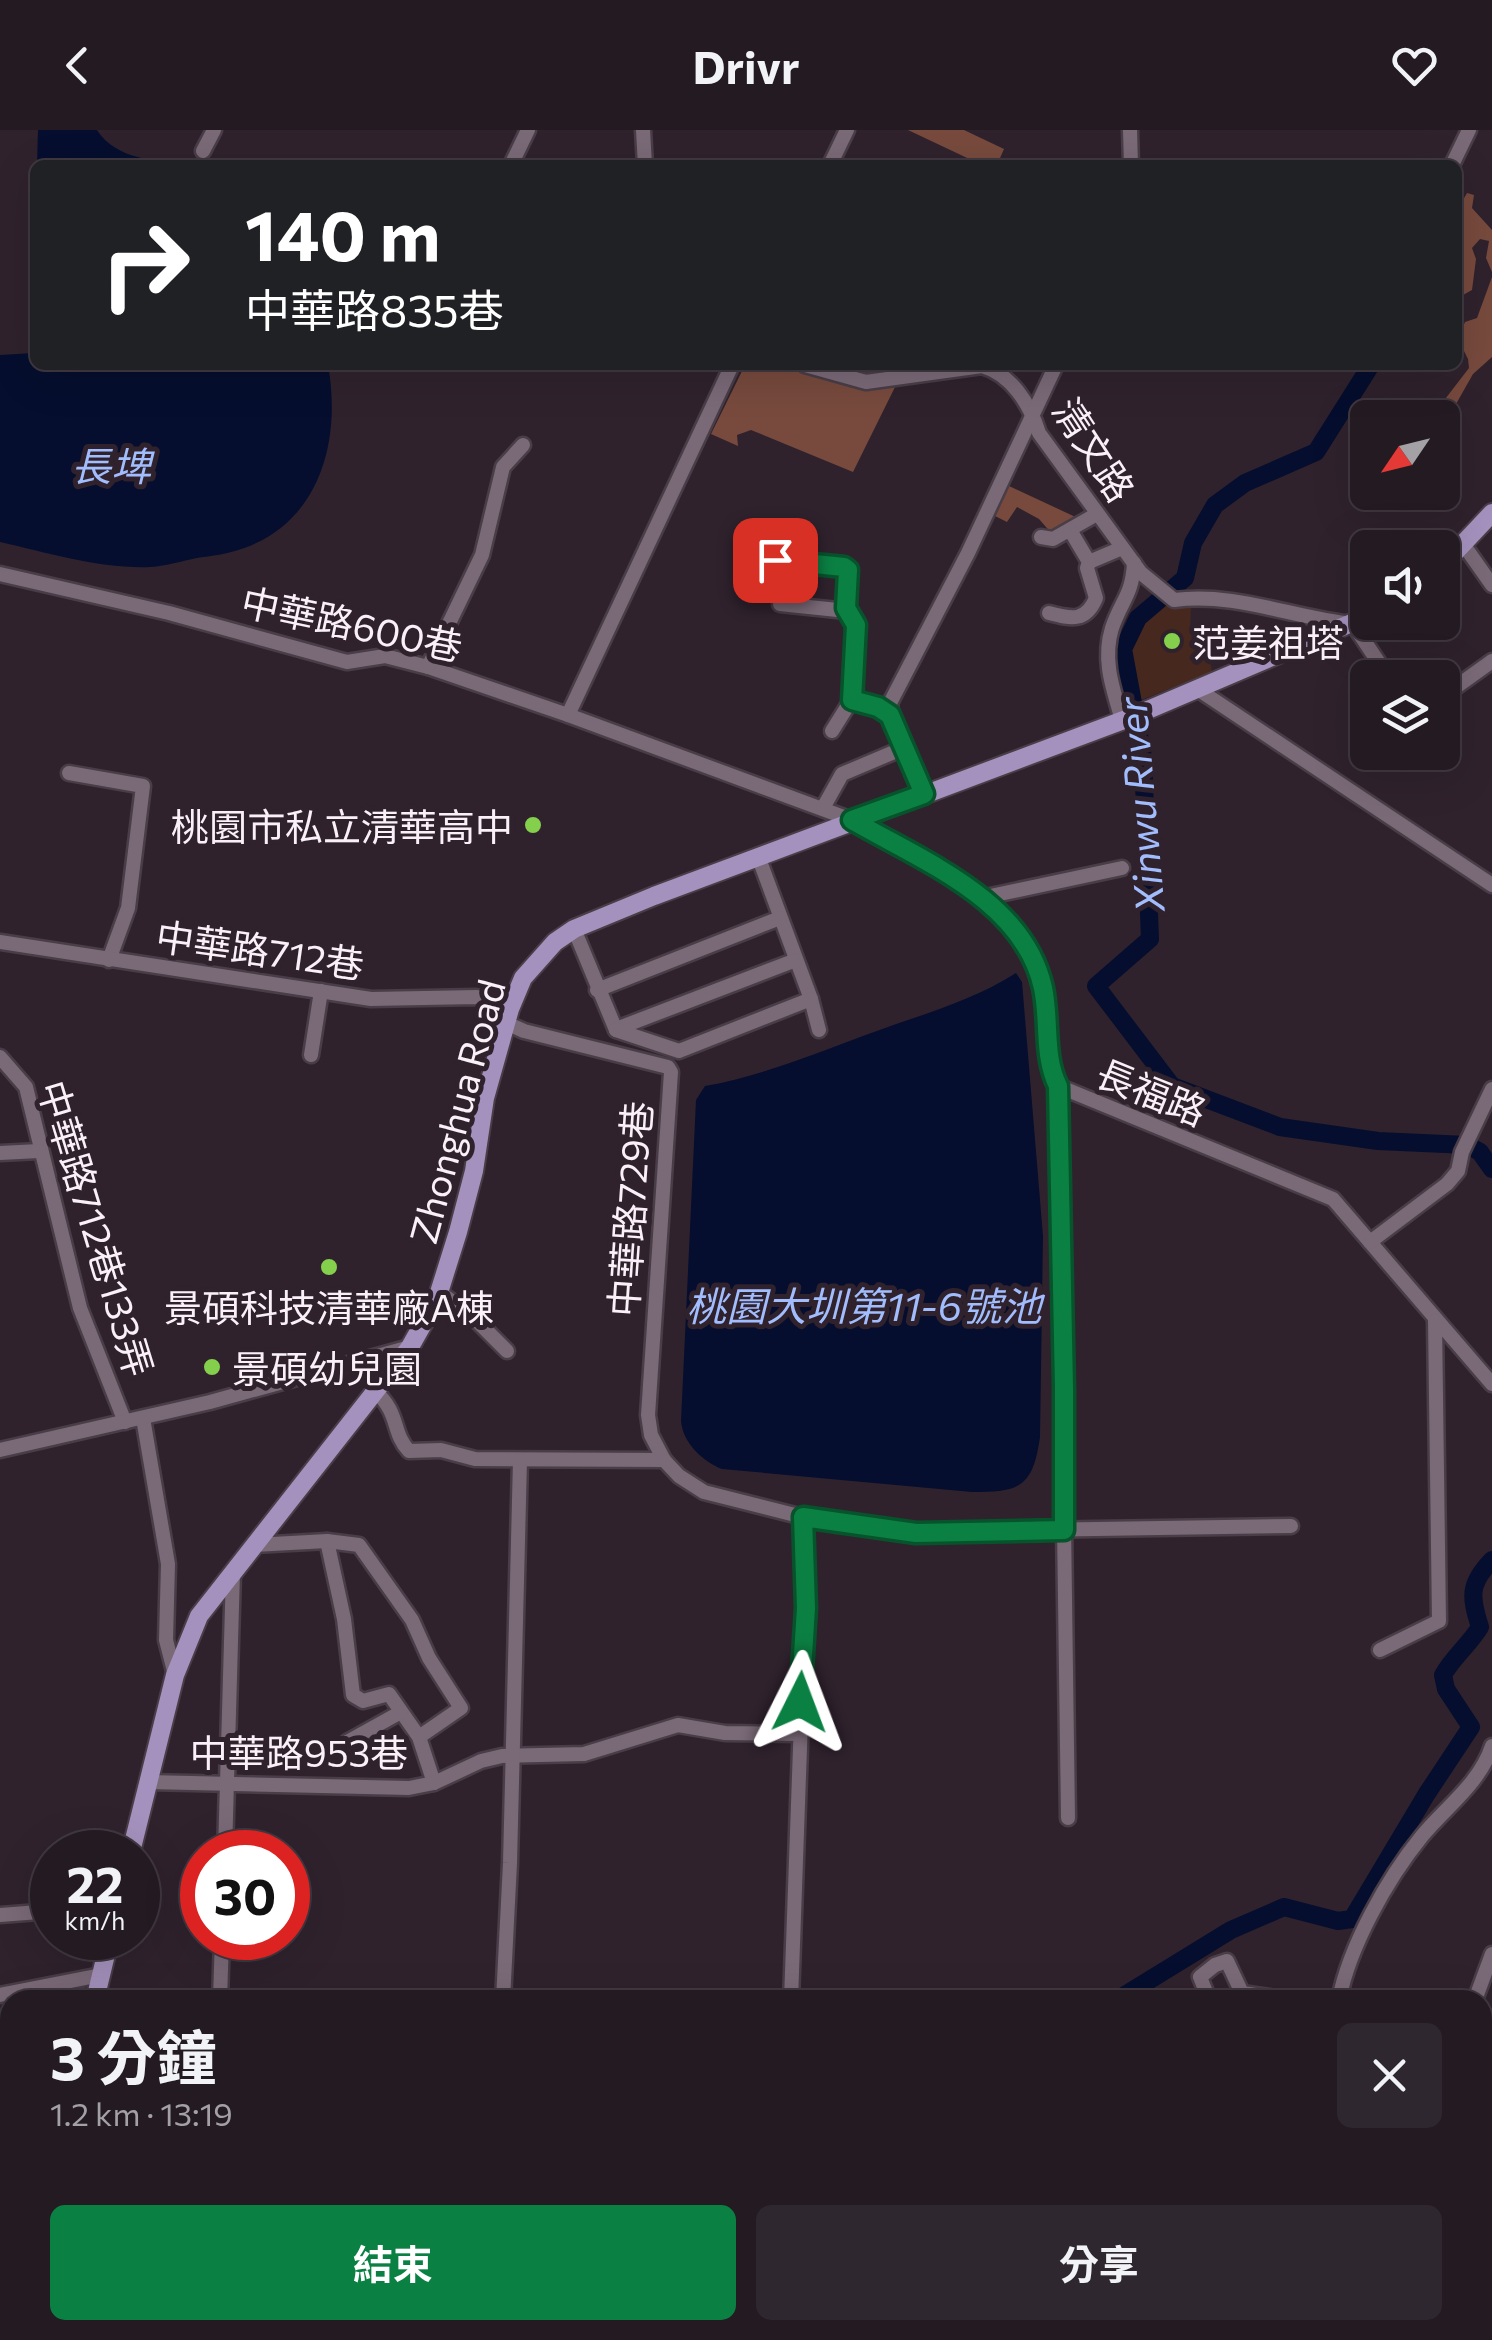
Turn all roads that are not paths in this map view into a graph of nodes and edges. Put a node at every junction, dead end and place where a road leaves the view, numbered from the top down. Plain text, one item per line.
1 (214, 130) edge
2 (528, 130) edge
3 (643, 130) edge
4 (847, 130) edge
5 (1130, 130) edge
6 (1469, 130) edge
7 (204, 152) dead end
8 (513, 160) edge
9 (644, 160) edge
10 (832, 160) edge
11 (1132, 160) edge
12 (1454, 160) edge
13 (730, 370) edge
14 (822, 370) edge
15 (953, 370) edge
16 (991, 370) edge
17 (1054, 370) edge
18 (1033, 413) junction
19 (523, 445) dead end
20 (1097, 514) junction
21 (1492, 514) edge
22 (781, 530) dead end
23 (1070, 530) junction
24 (1041, 537) dead end
25 (1463, 544) junction
26 (1460, 547) edge
27 (1122, 548) junction
28 (1089, 562) junction
29 (1134, 563) junction
30 (0, 574) edge
31 (1492, 585) edge
32 (780, 604) dead end
33 (848, 610) junction
34 (1049, 613) dead end
35 (1350, 620) edge
36 (1350, 624) edge
37 (1492, 660) edge
38 (428, 668) junction
39 (1460, 684) edge
40 (1196, 688) junction
41 (852, 700) junction
42 (568, 714) junction
43 (890, 715) junction
44 (1131, 717) junction
45 (832, 731) dead end
46 (906, 746) junction
47 (69, 774) dead end
48 (924, 794) junction
49 (823, 808) junction
50 (852, 820) junction
51 (758, 856) junction
52 (1122, 868) dead end
53 (1492, 885) edge
54 (980, 898) junction
55 (780, 918) junction
56 (574, 929) junction
57 (0, 942) edge
58 (108, 960) junction
59 (796, 960) junction
60 (598, 990) junction
61 (320, 991) junction
62 (811, 999) junction
63 (508, 1016) junction
64 (616, 1030) junction
65 (819, 1030) dead end
66 (312, 1055) dead end
67 (0, 1057) edge
68 (1058, 1086) junction
69 (1492, 1089) edge
70 (40, 1151) junction
71 (0, 1153) edge
72 (1370, 1242) junction
73 (439, 1292) junction
74 (1435, 1322) junction
75 (410, 1347) junction
76 (507, 1351) dead end
77 (1492, 1384) edge
78 (374, 1390) junction
79 (142, 1418) junction
80 (125, 1422) junction
81 (0, 1450) edge
82 (520, 1460) junction
83 (664, 1460) junction
84 (803, 1517) junction
85 (1291, 1526) dead end
86 (1064, 1530) junction
87 (327, 1540) junction
88 (254, 1545) junction
89 (233, 1571) junction
90 (1380, 1650) dead end
91 (174, 1674) junction
92 (401, 1712) junction
93 (799, 1734) junction
94 (418, 1738) junction
95 (347, 1742) dead end
96 (1492, 1746) edge
97 (512, 1756) junction
98 (148, 1782) junction
99 (434, 1783) junction
100 (227, 1784) junction
101 (1068, 1818) dead end
102 (136, 1830) edge
103 (226, 1830) edge
104 (30, 1913) edge
105 (0, 1915) edge
106 (1492, 1954) edge
107 (105, 1960) edge
108 (221, 1960) edge
109 (101, 1976) junction
110 (30, 1990) edge
111 (97, 1990) edge
112 (220, 1990) edge
113 (503, 1990) edge
114 (791, 1990) edge
115 (1205, 1990) edge
116 (1241, 1990) edge
117 (1342, 1990) edge
118 (1479, 1990) edge

1 - 7 street
2 - 8 street
3 - 9 street
4 - 10 street
5 - 11 street
6 - 12 street
13 - 42 street
14 - 15 street, 清文路
16 - 18 street, 清文路
17 - 18 street
18 - 20 street, 清文路
18 - 43 street
19 - 38 street
20 - 23 street
20 - 27 street, 清文路
21 - 25 main road
22 - 33 street
23 - 24 street
23 - 28 street
25 - 26 main road
25 - 31 street
27 - 28 street
27 - 29 street, 清文路
28 - 34 street
29 - 35 street, 清文路
29 - 44 street
30 - 38 street, 中華路600巷
32 - 33 street
33 - 41 street
36 - 40 main road, Zhonghua Road
37 - 39 street
38 - 42 street, 中華路600巷
40 - 44 main road, Zhonghua Road
40 - 53 street
41 - 43 street
41 - 45 street
42 - 49 street, 中華路600巷
43 - 46 street
44 - 48 main road, Zhonghua Road
46 - 48 street
46 - 49 street
47 - 58 street
48 - 50 main road, Zhonghua Road
49 - 50 street, 中華路600巷
50 - 51 main road, Zhonghua Road
50 - 54 street, 長福路
51 - 55 street
51 - 56 main road, Zhonghua Road
52 - 54 street
54 - 68 street, 長福路
55 - 59 street
55 - 60 street
56 - 60 street
56 - 63 main road, Zhonghua Road
57 - 58 street, 中華路712巷
58 - 61 street, 中華路712巷
59 - 62 street
59 - 64 street
60 - 64 street
61 - 63 street, 中華路712巷
61 - 66 street
62 - 64 street
62 - 65 street
63 - 73 main road, Zhonghua Road
63 - 83 street, 中華路729巷
67 - 70 street, 中華路712巷133弄
68 - 72 street, 長福路
68 - 86 street
69 - 72 street
70 - 71 street
70 - 80 street, 中華路712巷133弄
72 - 74 street, 長福路
73 - 75 main road, Zhonghua Road
73 - 76 street
74 - 77 street, 長福路
74 - 90 street
75 - 78 main road, Zhonghua Road
75 - 79 street
78 - 82 street
78 - 88 main road, Zhonghua Road
79 - 80 street
79 - 91 street
80 - 81 street
82 - 83 street
82 - 97 street
83 - 84 street
84 - 86 street
84 - 93 street
85 - 86 street
86 - 101 street
87 - 88 street
87 - 92 street
87 - 94 street
88 - 89 main road, Zhonghua Road
89 - 91 main road, Zhonghua Road
89 - 100 street
91 - 98 main road, Zhonghua Road
92 - 94 street
92 - 95 street
93 - 97 street, 中華路953巷
93 - 114 street
94 - 99 street
96 - 117 street
97 - 99 street, 中華路953巷
97 - 113 street
98 - 100 street, 中華路953巷
98 - 102 main road, Zhonghua Road
99 - 100 street, 中華路953巷
100 - 103 street
104 - 105 street
106 - 118 street
107 - 109 main road
108 - 112 street
109 - 110 street
109 - 111 main road
115 - 116 street

